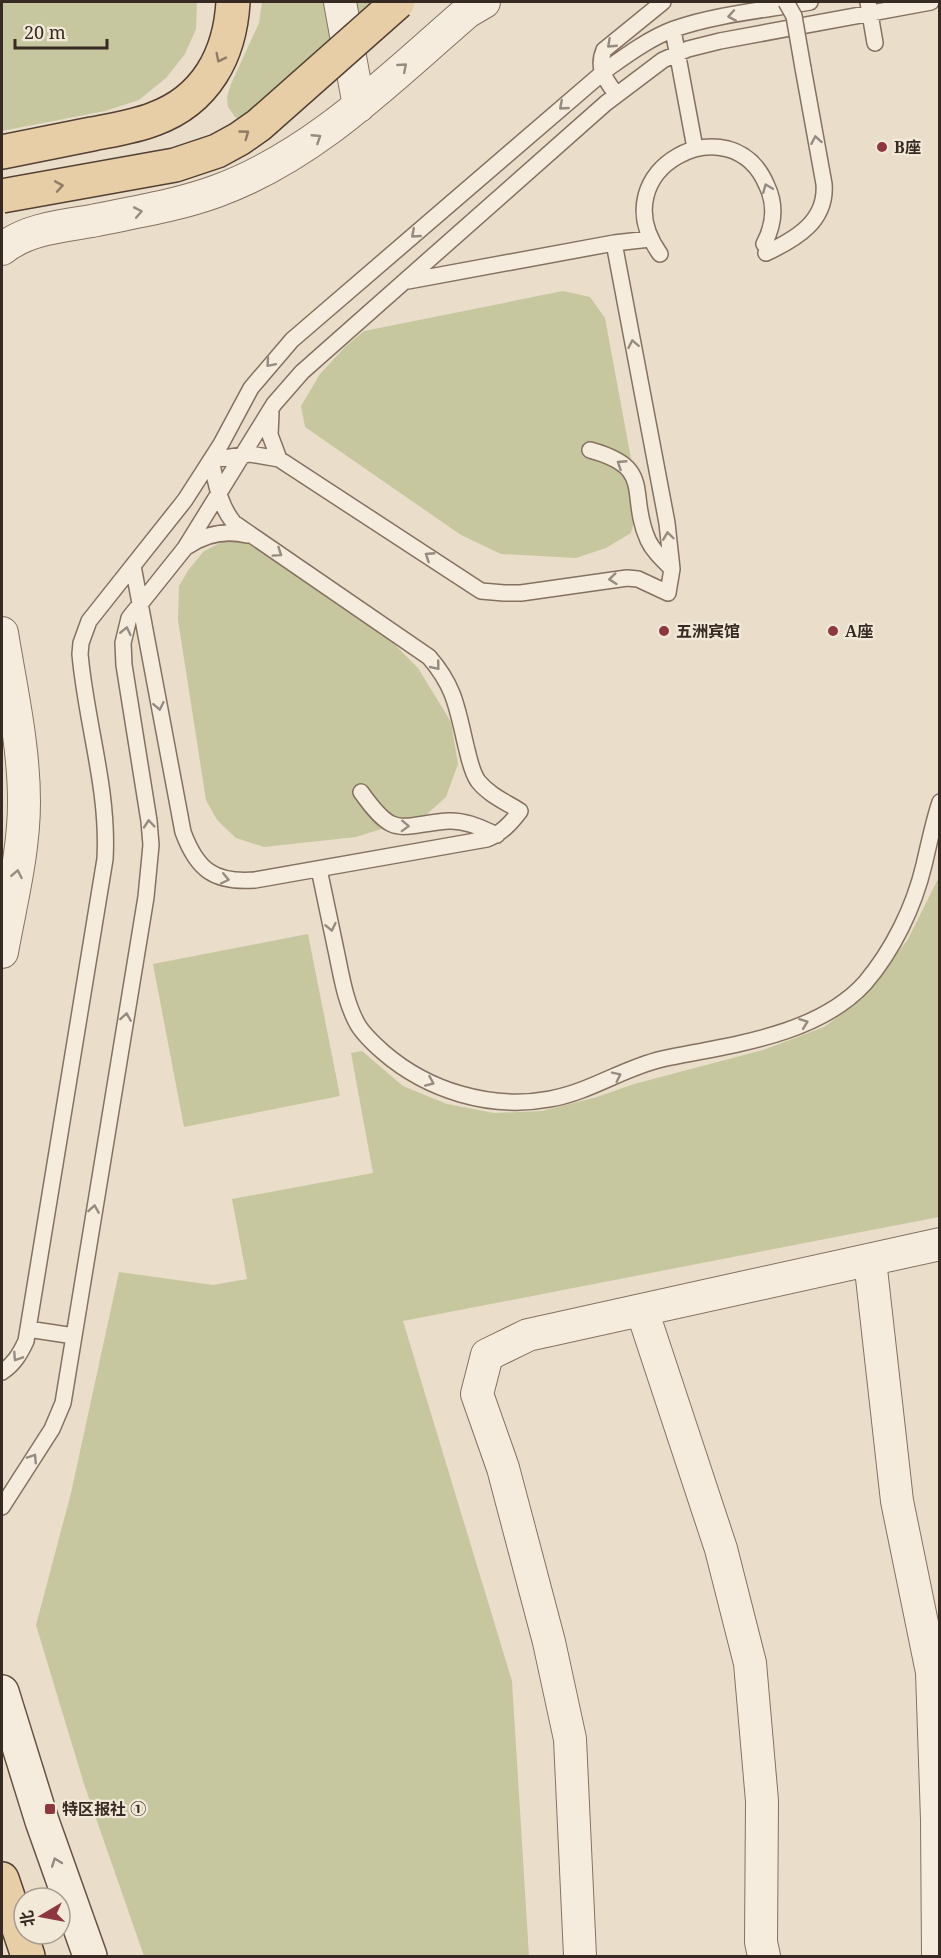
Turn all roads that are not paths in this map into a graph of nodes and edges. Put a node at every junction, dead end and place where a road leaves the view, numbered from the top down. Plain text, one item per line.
1 (233, 2) edge
2 (340, 2) edge
3 (398, 2) edge
4 (484, 2) edge
5 (786, 2) edge
6 (810, 2) edge
7 (931, 2) edge
8 (659, 4) edge
9 (869, 7) edge
10 (673, 30) junction
11 (875, 43) dead end
12 (677, 54) junction
13 (602, 73) junction
14 (616, 94) junction
15 (359, 106) junction
16 (695, 148) junction
17 (2, 152) edge
18 (2, 196) edge
19 (650, 239) junction
20 (614, 243) junction
21 (2, 249) edge
22 (660, 254) dead end
23 (406, 281) junction
24 (274, 404) junction
25 (590, 450) dead end
26 (242, 456) junction
27 (279, 459) junction
28 (211, 460) junction
29 (219, 493) junction
30 (252, 536) junction
31 (185, 548) junction
32 (133, 566) junction
33 (672, 569) junction
34 (140, 604) junction
35 (2, 633) edge
36 (361, 792) dead end
37 (939, 802) edge
38 (497, 835) junction
39 (320, 869) junction
40 (2, 952) edge
41 (939, 1244) edge
42 (870, 1260) junction
43 (642, 1310) junction
44 (28, 1329) junction
45 (74, 1336) junction
46 (2, 1372) edge
47 (2, 1507) edge
48 (2, 1692) edge
49 (2, 1880) edge
50 (12, 1913) edge
51 (90, 1956) edge
52 (580, 1956) edge
53 (764, 1956) edge
54 (938, 1956) edge

1 -> 17 main road
2 - 15 street
18 -> 3 main road, bridge
15 -> 4 street
5 - 16 lane, bridge
6 -> 10 lane
7 - 9 lane
8 -> 13 lane
9 - 11 lane
9 - 12 lane
10 - 12 lane
10 - 13 lane
12 - 14 lane
12 - 16 lane
13 - 14 lane
13 -> 28 lane
14 - 23 lane
21 -> 15 street
16 - 19 lane
19 - 20 lane
19 - 22 lane
20 - 23 lane
33 -> 20 lane
23 - 24 lane
24 - 26 lane
24 - 27 lane
33 -> 25 lane
26 - 27 lane
26 - 28 lane
26 - 29 lane
33 -> 27 lane
28 - 29 lane
28 - 32 lane
29 - 30 lane
29 - 31 lane
30 - 31 lane
30 -> 38 lane
31 - 34 lane
32 - 34 lane
32 - 44 lane
34 -> 39 lane
45 -> 34 lane
40 -> 35 street
36 -> 38 lane
39 -> 37 lane
38 - 39 lane
41 - 42 street
42 - 43 street
42 - 54 street
43 - 52 street
43 - 53 street
44 - 45 lane
44 -> 46 lane
47 -> 45 lane
51 -> 48 main road
49 - 50 main road

